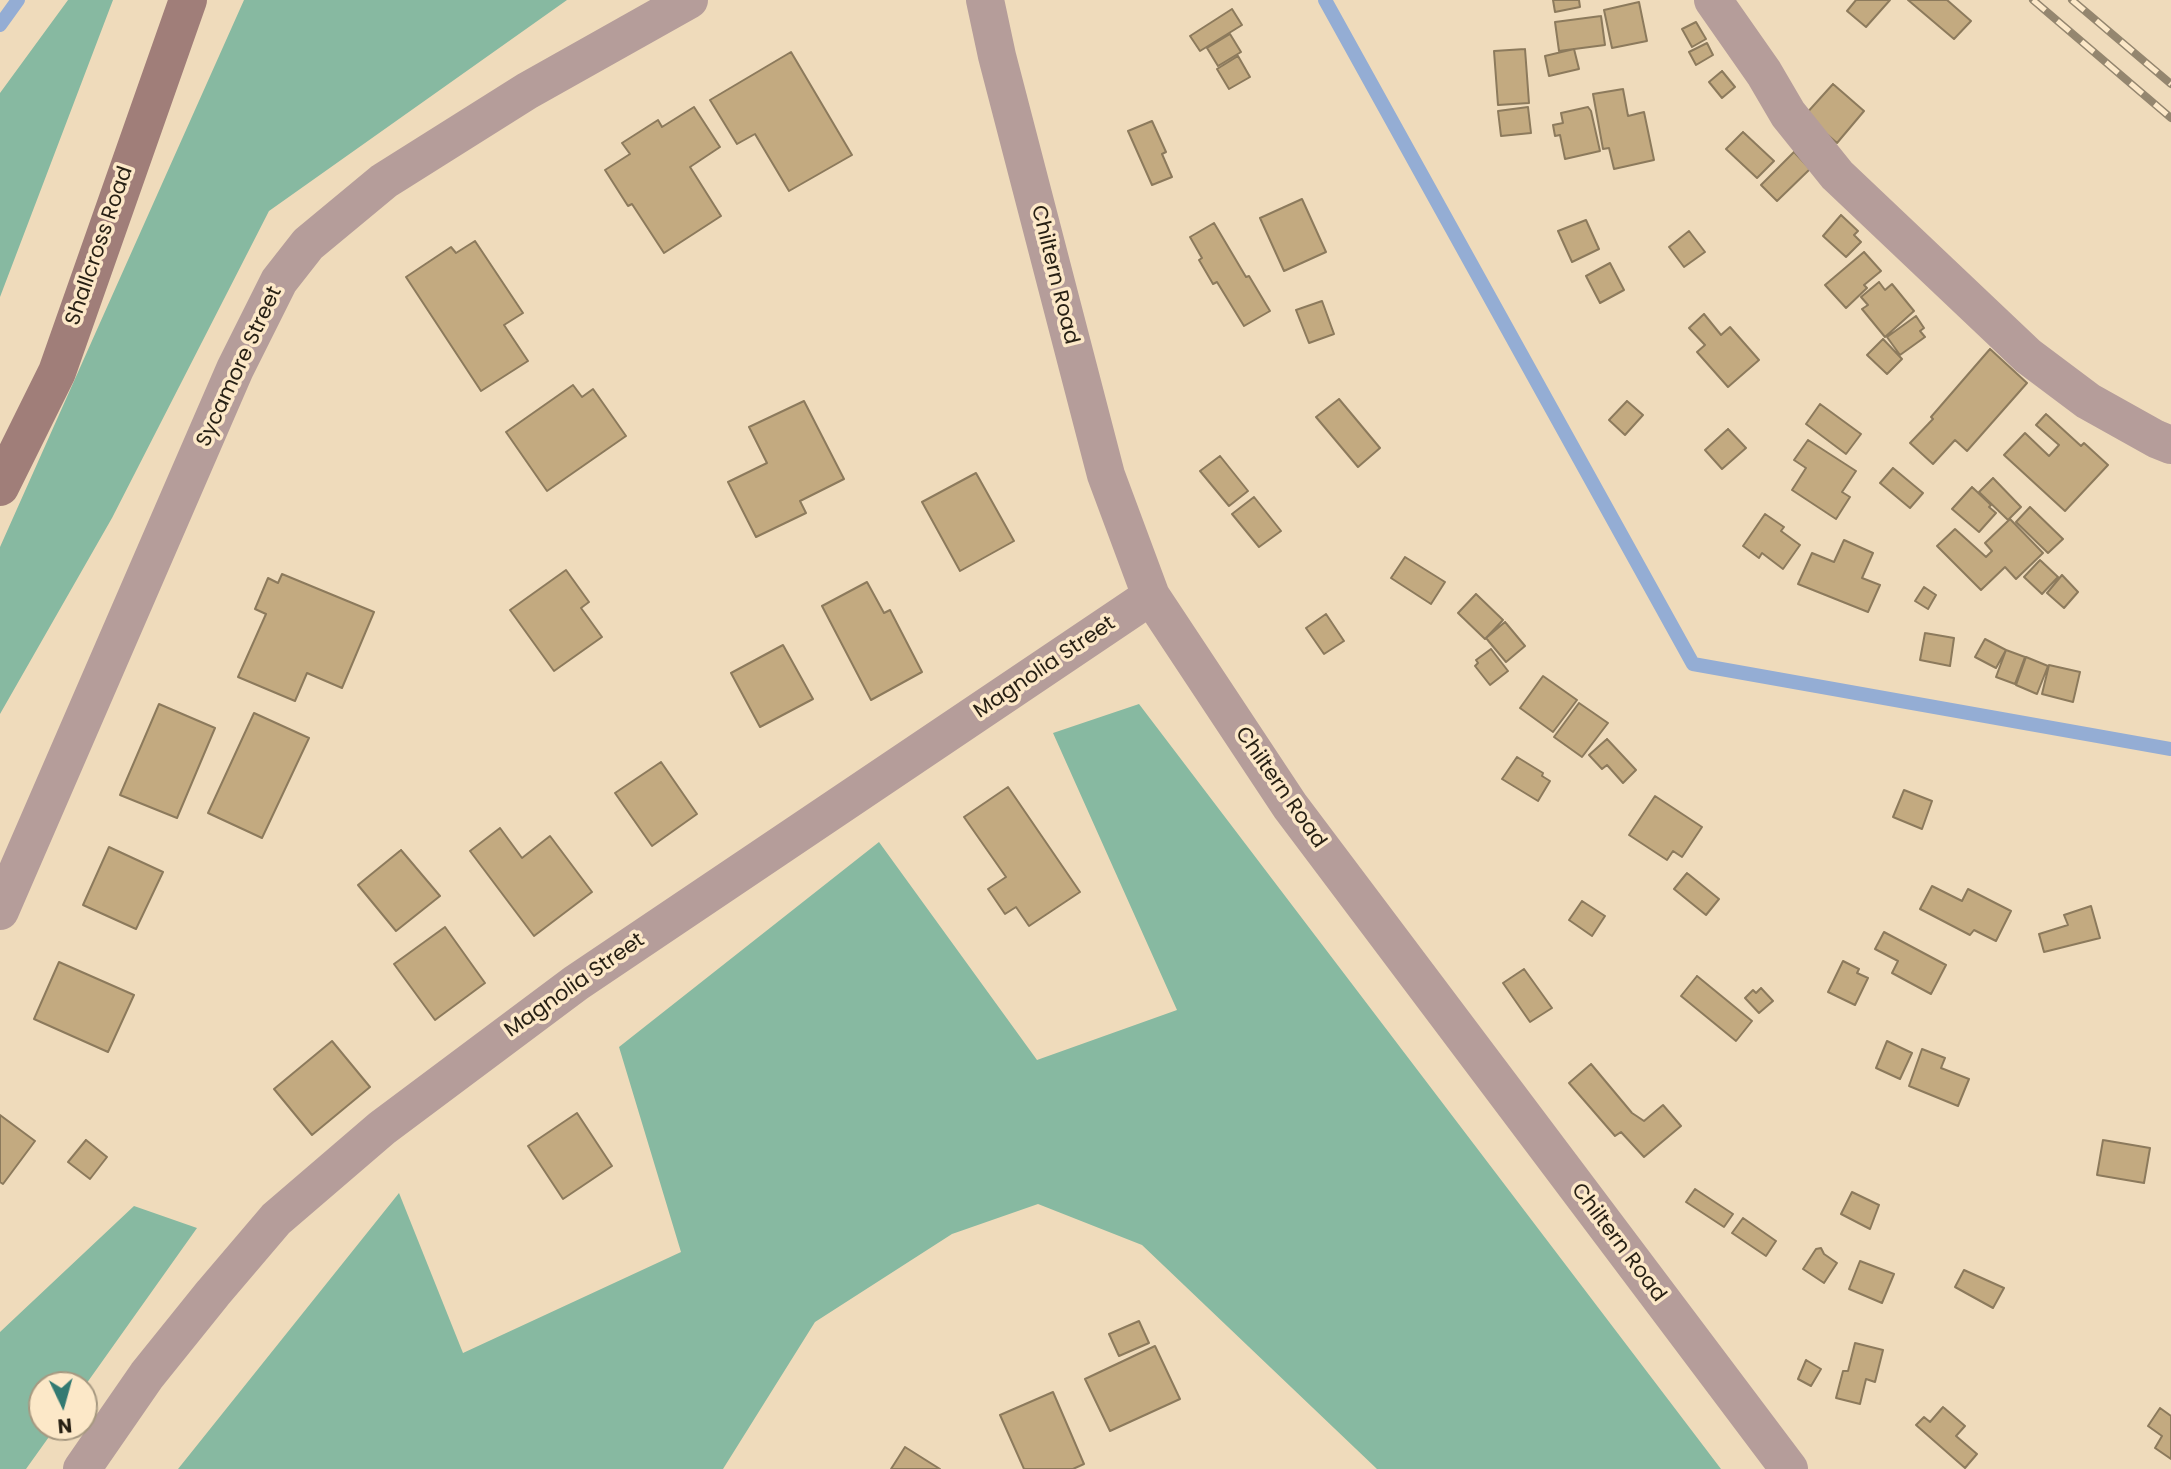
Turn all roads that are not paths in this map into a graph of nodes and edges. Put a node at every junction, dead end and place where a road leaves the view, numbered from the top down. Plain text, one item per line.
1 (188, 0) edge
2 (688, 0) edge
3 (985, 0) edge
4 (1713, 0) edge
5 (2171, 445) edge
6 (0, 487) edge
7 (1151, 596) junction
8 (0, 911) edge
9 (82, 1469) edge
10 (1789, 1469) edge

1 - 6 street, Shallcross Road
2 - 8 street, Sycamore Street
3 - 7 street, Chiltern Road
4 - 5 street
7 - 9 street, Magnolia Street
7 - 10 street, Chiltern Road

